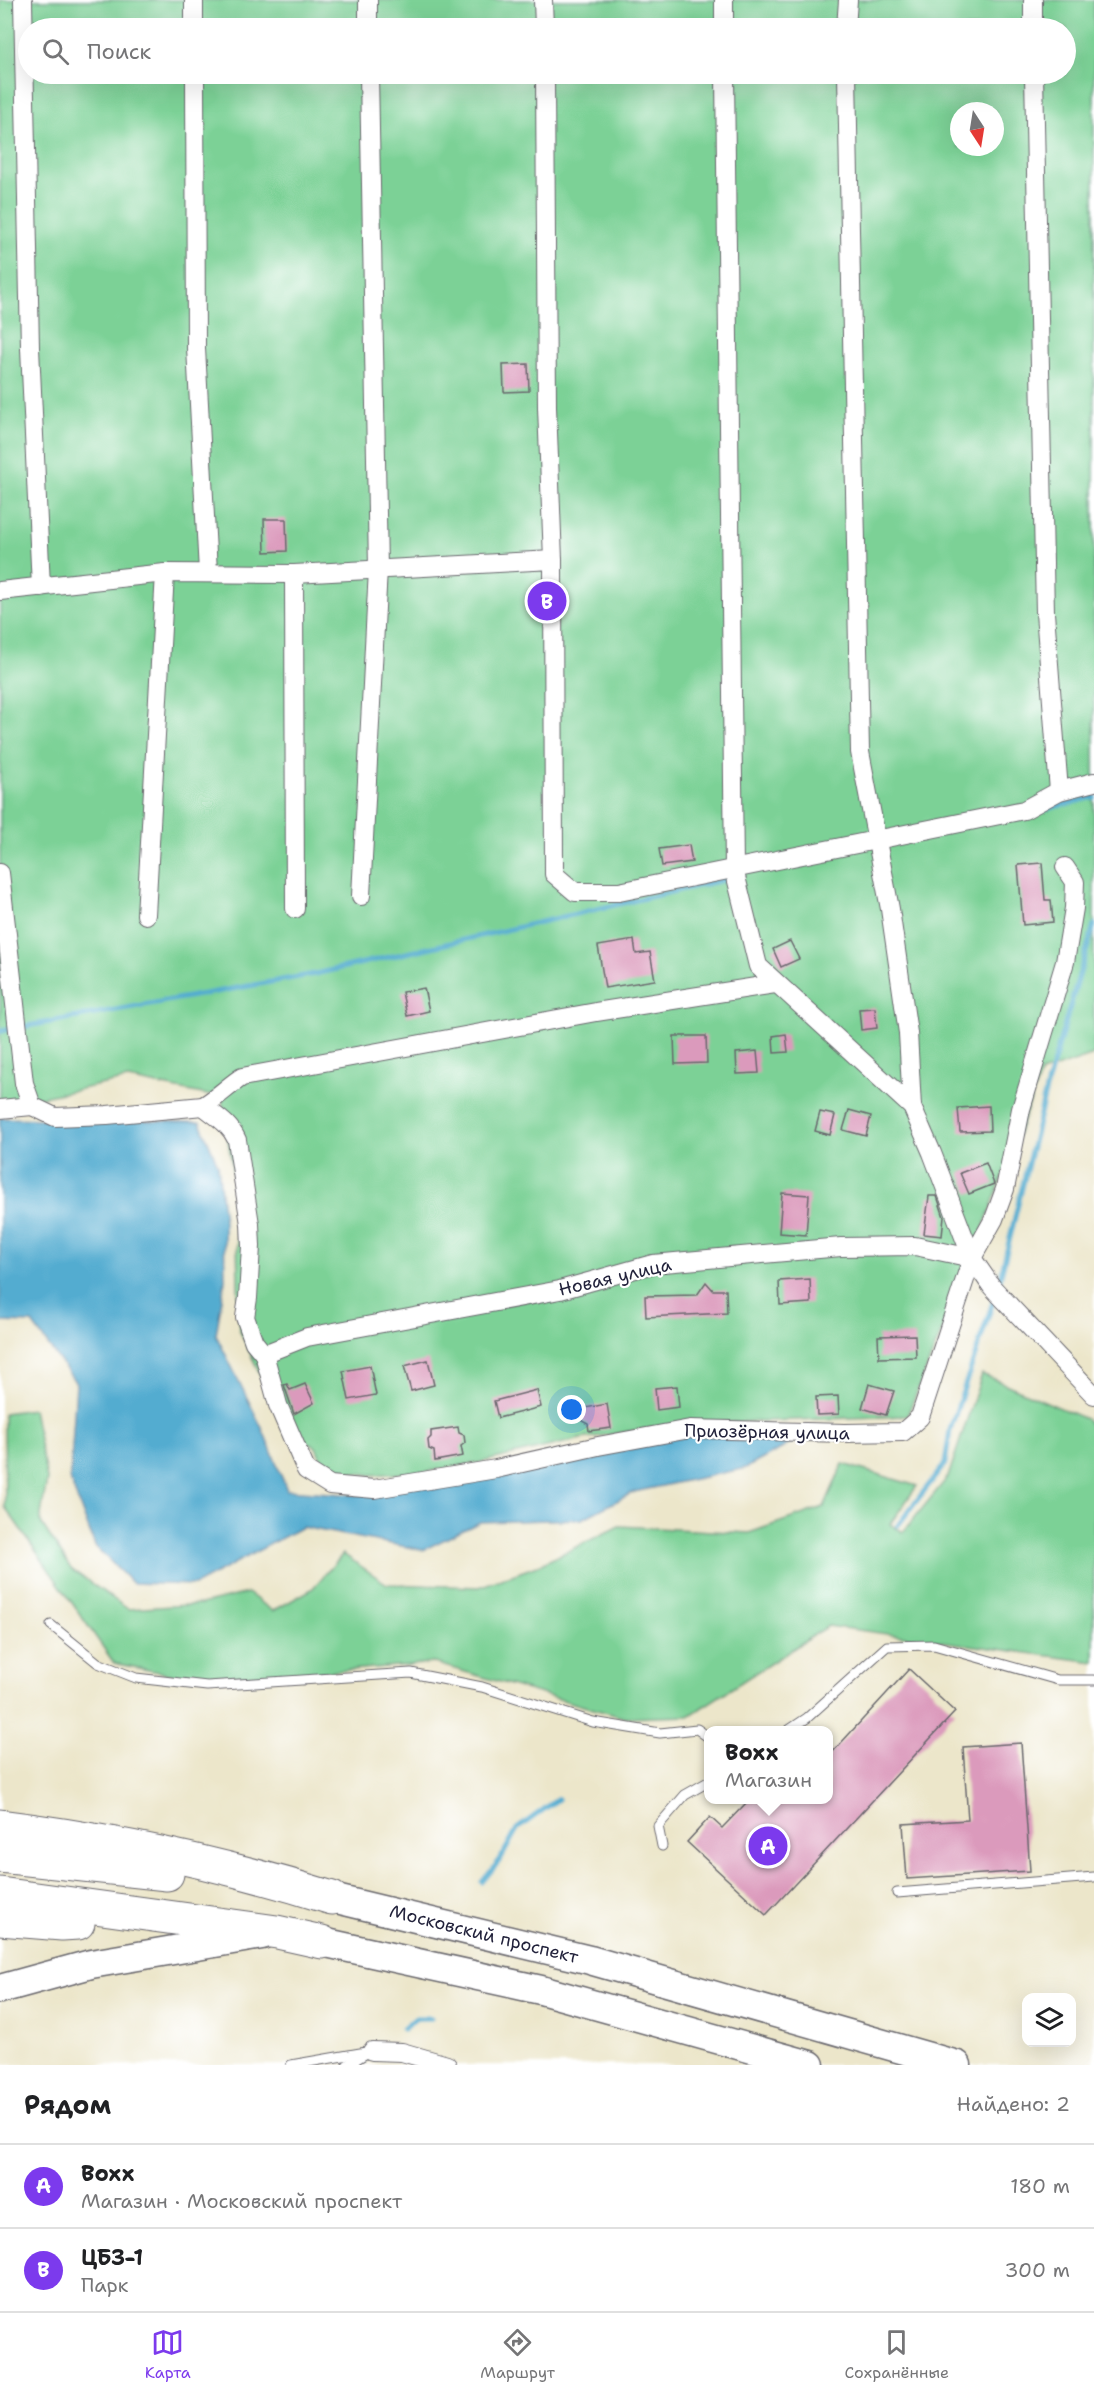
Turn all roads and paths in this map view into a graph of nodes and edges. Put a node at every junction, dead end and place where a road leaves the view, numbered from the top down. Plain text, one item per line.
1 (23, 0) edge
2 (194, 0) edge
3 (368, 0) edge
4 (543, 0) edge
5 (724, 0) edge
6 (848, 0) edge
7 (1033, 0) edge
8 (23, 18) edge
9 (194, 18) edge
10 (368, 18) edge
11 (544, 18) edge
12 (724, 18) edge
13 (847, 18) edge
14 (1033, 18) edge
15 (25, 84) edge
16 (195, 84) edge
17 (369, 84) edge
18 (544, 84) edge
19 (725, 84) edge
20 (847, 84) edge
21 (1034, 84) edge
22 (553, 560) junction
23 (378, 569) junction
24 (208, 572) junction
25 (165, 573) junction
26 (294, 574) junction
27 (41, 587) junction
28 (0, 591) edge
29 (1094, 782) edge
30 (1059, 791) junction
31 (875, 839) junction
32 (1065, 867) dead end
33 (734, 869) junction
34 (0, 873) edge
35 (361, 896) dead end
36 (295, 909) dead end
37 (146, 915) dead end
38 (775, 984) junction
39 (32, 1106) junction
40 (203, 1106) junction
41 (912, 1107) junction
42 (0, 1110) edge
43 (972, 1258) junction
44 (264, 1354) junction
45 (1094, 1395) edge
46 (51, 1624) dead end
47 (1094, 1680) edge
48 (796, 1726) edge
49 (704, 1734) edge
50 (704, 1784) edge
51 (0, 1826) edge
52 (662, 1846) dead end
53 (0, 1856) edge
54 (1094, 1877) edge
55 (897, 1893) dead end
56 (0, 1894) edge
57 (332, 1898) junction
58 (167, 1916) junction
59 (0, 1919) edge
60 (277, 1932) junction
61 (322, 1942) joint
62 (0, 1989) edge
63 (372, 2051) junction
64 (752, 2057) edge
65 (291, 2065) edge
66 (347, 2065) edge
67 (447, 2065) edge
68 (810, 2065) edge
69 (954, 2065) edge

1 - 8 street
2 - 9 street
3 - 10 street
4 - 11 street
5 - 12 street
6 - 13 street
7 - 14 street
15 - 27 street
16 - 24 street
17 - 23 street
18 - 22 street
19 - 33 street
20 - 31 street
21 - 30 street
22 - 23 street
22 - 33 street
23 - 26 street
23 - 35 street
24 - 25 street
24 - 26 street
25 - 27 street
25 - 37 street
26 - 36 street
27 - 28 street
29 - 30 street
30 - 31 street
31 - 33 street
31 - 41 street
32 - 43 street, Приозёрная улица
33 - 38 street
34 - 39 street
38 - 40 street
38 - 41 street
39 - 40 street
39 - 42 street
40 - 44 street
41 - 43 street
43 - 44 street, Новая улица
43 - 44 street, Приозёрная улица
43 - 45 street
46 - 49 lane
47 - 48 lane
50 - 52 lane
51 - 57 highway
53 - 57 highway, Московский проспект
54 - 55 lane
56 - 58 highway
57 - 69 main road, Московский проспект
58 - 59 highway
58 - 60 highway
60 - 61 highway
60 - 62 main road
61 - 64 main road
63 - 65 lane
63 - 66 lane
63 - 67 street
64 - 68 main road

